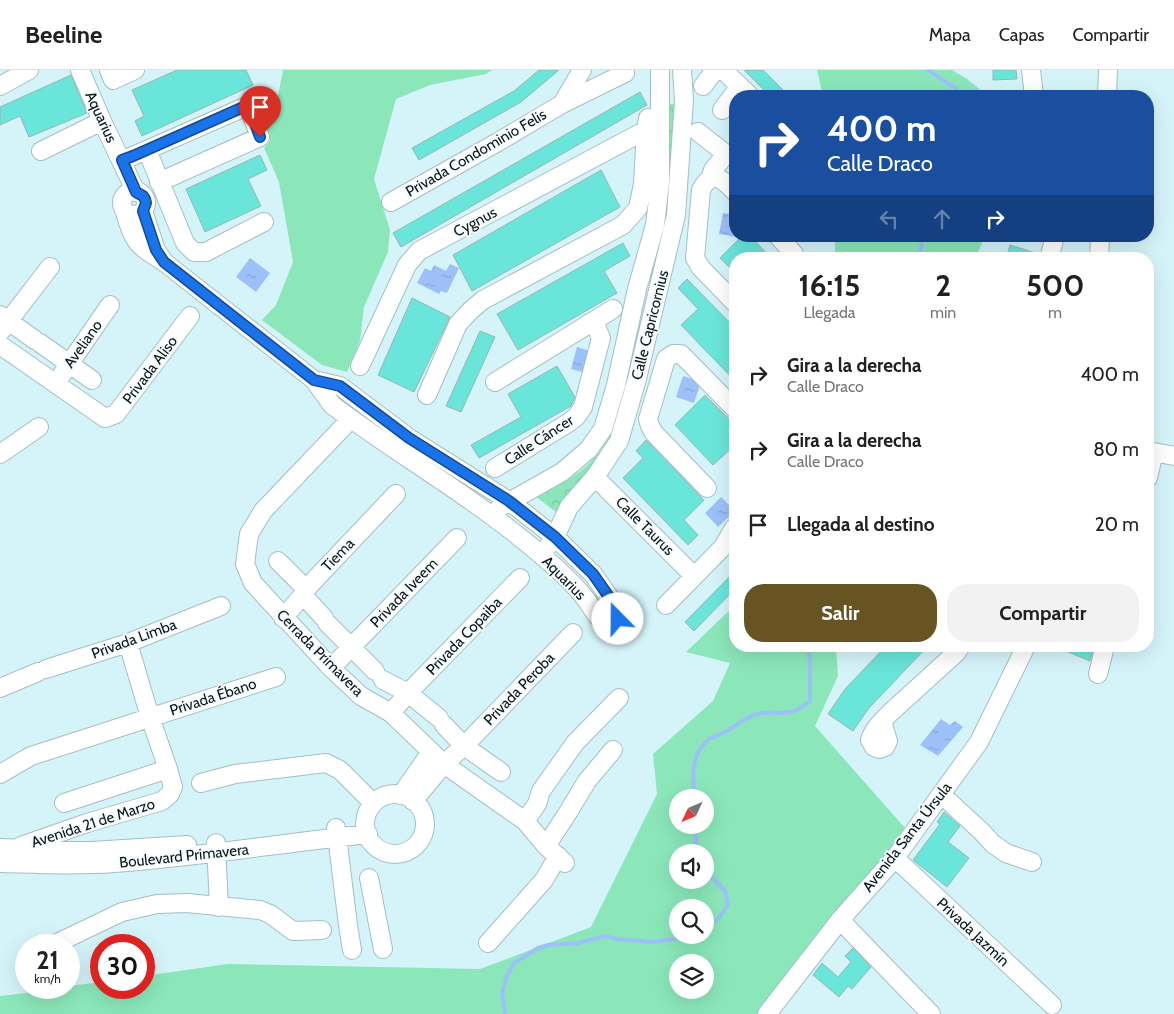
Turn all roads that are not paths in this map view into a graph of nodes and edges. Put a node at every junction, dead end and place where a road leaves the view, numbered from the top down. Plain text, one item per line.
1 (29, 70) edge
2 (80, 70) edge
3 (109, 70) edge
4 (135, 70) edge
5 (582, 70) edge
6 (660, 70) edge
7 (682, 70) edge
8 (715, 70) edge
9 (723, 70) edge
10 (1031, 70) edge
11 (1108, 70) edge
12 (626, 73) dead end
13 (0, 86) edge
14 (703, 86) dead end
15 (744, 90) edge
16 (1033, 90) edge
17 (1107, 90) edge
18 (684, 100) junction
19 (661, 101) junction
20 (562, 104) junction
21 (729, 104) edge
22 (722, 110) dead end
23 (102, 121) junction
24 (698, 132) dead end
25 (147, 150) junction
26 (41, 151) dead end
27 (122, 160) junction
28 (710, 179) junction
29 (159, 182) junction
30 (652, 183) junction
31 (729, 185) edge
32 (136, 192) junction
33 (390, 202) dead end
34 (143, 211) junction
35 (126, 212) junction
36 (676, 214) junction
37 (698, 221) junction
38 (264, 222) dead end
39 (783, 242) edge
40 (792, 252) edge
41 (164, 262) junction
42 (50, 267) dead end
43 (637, 289) junction
44 (658, 294) junction
45 (729, 297) edge
46 (110, 305) dead end
47 (613, 309) dead end
48 (190, 316) dead end
49 (3, 323) edge
50 (590, 323) junction
51 (0, 345) edge
52 (70, 363) junction
53 (360, 366) dead end
54 (637, 379) junction
55 (92, 380) dead end
56 (314, 380) junction
57 (590, 380) junction
58 (495, 382) dead end
59 (56, 384) junction
60 (616, 385) junction
61 (658, 387) junction
62 (427, 395) dead end
63 (729, 403) edge
64 (345, 425) dead end
65 (39, 427) dead end
66 (603, 429) junction
67 (619, 440) junction
68 (1154, 452) edge
69 (0, 454) edge
70 (1174, 456) edge
71 (495, 468) dead end
72 (595, 477) junction
73 (707, 488) dead end
74 (396, 494) dead end
75 (509, 501) junction
76 (489, 513) junction
77 (555, 537) junction
78 (729, 537) edge
79 (457, 538) dead end
80 (540, 554) junction
81 (278, 561) dead end
82 (694, 576) junction
83 (520, 578) dead end
84 (304, 592) junction
85 (666, 605) dead end
86 (221, 606) dead end
87 (283, 618) junction
88 (573, 633) dead end
89 (128, 644) junction
90 (350, 648) junction
91 (957, 652) edge
92 (1023, 652) edge
93 (1104, 652) edge
94 (331, 668) junction
95 (1098, 674) dead end
96 (276, 677) dead end
97 (0, 688) edge
98 (408, 693) junction
99 (619, 698) dead end
100 (391, 714) junction
101 (150, 717) junction
102 (882, 721) dead end
103 (464, 746) junction
104 (613, 750) dead end
105 (431, 752) junction
106 (444, 764) junction
107 (168, 768) junction
108 (501, 772) dead end
109 (0, 774) edge
110 (200, 783) dead end
111 (941, 794) junction
112 (407, 798) junction
113 (64, 803) dead end
114 (373, 803) junction
115 (526, 821) junction
116 (87, 823) junction
117 (367, 829) junction
118 (337, 832) junction
119 (216, 848) junction
120 (92, 852) junction
121 (556, 855) junction
122 (6, 856) edge
123 (895, 858) junction
124 (1032, 862) dead end
125 (369, 878) dead end
126 (219, 907) junction
127 (376, 919) junction
128 (840, 920) junction
129 (348, 925) junction
130 (322, 930) dead end
131 (77, 934) edge
132 (488, 942) dead end
133 (383, 949) dead end
134 (352, 950) dead end
135 (1052, 1005) dead end
136 (767, 1014) edge
137 (931, 1014) edge

1 - 13 street
2 - 23 street, Aquarius
3 - 4 street
5 - 20 street, Privada Condominio Felis
6 - 19 street, Calle Capricornius
7 - 18 street, Calle Capricornius
8 - 14 street
9 - 15 street
10 - 16 street
11 - 17 street
12 - 20 street, Privada Condominio Felis
18 - 19 street
18 - 36 street, Calle Capricornius
19 - 30 street, Calle Capricornius
20 - 33 street, Privada Condominio Felis
21 - 22 street
23 - 26 street
23 - 27 street, Aquarius
24 - 28 street
25 - 27 street
25 - 29 street
25 - 29 street
27 - 32 street, Aquarius
28 - 31 street
28 - 37 street
29 - 38 street
30 - 43 street, Calle Capricornius
30 - 53 street, Cygnus
30 - 62 street, Cygnus
32 - 34 street, Aquarius
32 - 35 street, Aquarius
34 - 35 street
34 - 41 street, Aquarius
35 - 41 street, Aquarius
36 - 37 street
36 - 44 street, Calle Capricornius
37 - 45 street
39 - 40 street
41 - 56 street, Aquarius
42 - 49 street
43 - 44 street
43 - 60 street, Calle Capricornius
44 - 54 street, Calle Capricornius
46 - 52 street, Aveliano
47 - 50 street
48 - 59 street, Privada Aliso
49 - 52 street
50 - 57 street, Calle Cáncer
50 - 58 street
51 - 59 street
52 - 55 street
52 - 59 street, Aveliano
54 - 61 street
54 - 67 street, Calle Capricornius
56 - 75 street, Aquarius
56 - 76 street, Aquarius
57 - 60 street
57 - 71 street, Calle Cáncer
60 - 66 street, Calle Capricornius
61 - 63 street
61 - 73 street
64 - 87 street, Cerrada Primavera
65 - 69 street
66 - 67 street
66 - 75 street, Calle Capricornius
67 - 72 street, Calle Capricornius
68 - 70 street
72 - 77 street, Calle Capricornius
72 - 82 street, Calle Taurus
74 - 84 street, Tiema
75 - 76 street, Calle Capricornius
75 - 77 street, Aquarius
76 - 80 street, Aquarius
77 - 80 street, Calle Capricornius
77 - 80 street, Aquarius
78 - 82 street
79 - 90 street, Privada Iveem
81 - 84 street
82 - 85 street
83 - 98 street, Privada Copaiba
84 - 87 street, Tiema
84 - 90 street
86 - 89 street, Privada Limba
87 - 94 street, Cerrada Primavera
88 - 103 street, Privada Peroba
89 - 97 street, Privada Limba
89 - 101 street, Avenida 21 de Marzo
90 - 94 street, Privada Iveem
90 - 98 street
91 - 102 street
92 - 111 street, Avenida Santa Úrsula
93 - 95 street
94 - 100 street, Cerrada Primavera
96 - 101 street, Privada Ébano
98 - 100 street, Privada Copaiba
98 - 103 street
99 - 115 street
100 - 105 street, Cerrada Primavera
101 - 107 street, Avenida 21 de Marzo
101 - 109 street
103 - 106 street, Privada Peroba
103 - 108 street
104 - 121 street
105 - 106 street, Cerrada Primavera
105 - 112 street
106 - 112 street
106 - 115 street, Cerrada Primavera
107 - 113 street
107 - 116 street, Avenida 21 de Marzo
110 - 114 street
111 - 123 street, Avenida Santa Úrsula
111 - 124 street
112 - 114 street
112 - 117 street
114 - 117 street
115 - 121 street, Cerrada Primavera
116 - 120 street
116 - 122 street, Avenida 21 de Marzo
117 - 118 street, Boulevard Primavera
118 - 119 street, Boulevard Primavera
118 - 129 street
119 - 120 street, Boulevard Primavera
119 - 122 street, Boulevard Primavera
119 - 126 street
120 - 122 street, Boulevard Primavera
121 - 132 street
123 - 128 street, Avenida Santa Úrsula
123 - 135 street, Privada Jazmín
125 - 127 street
126 - 130 street
126 - 131 street
127 - 129 street
127 - 133 street
128 - 136 street, Avenida Santa Úrsula
128 - 137 street
129 - 134 street

